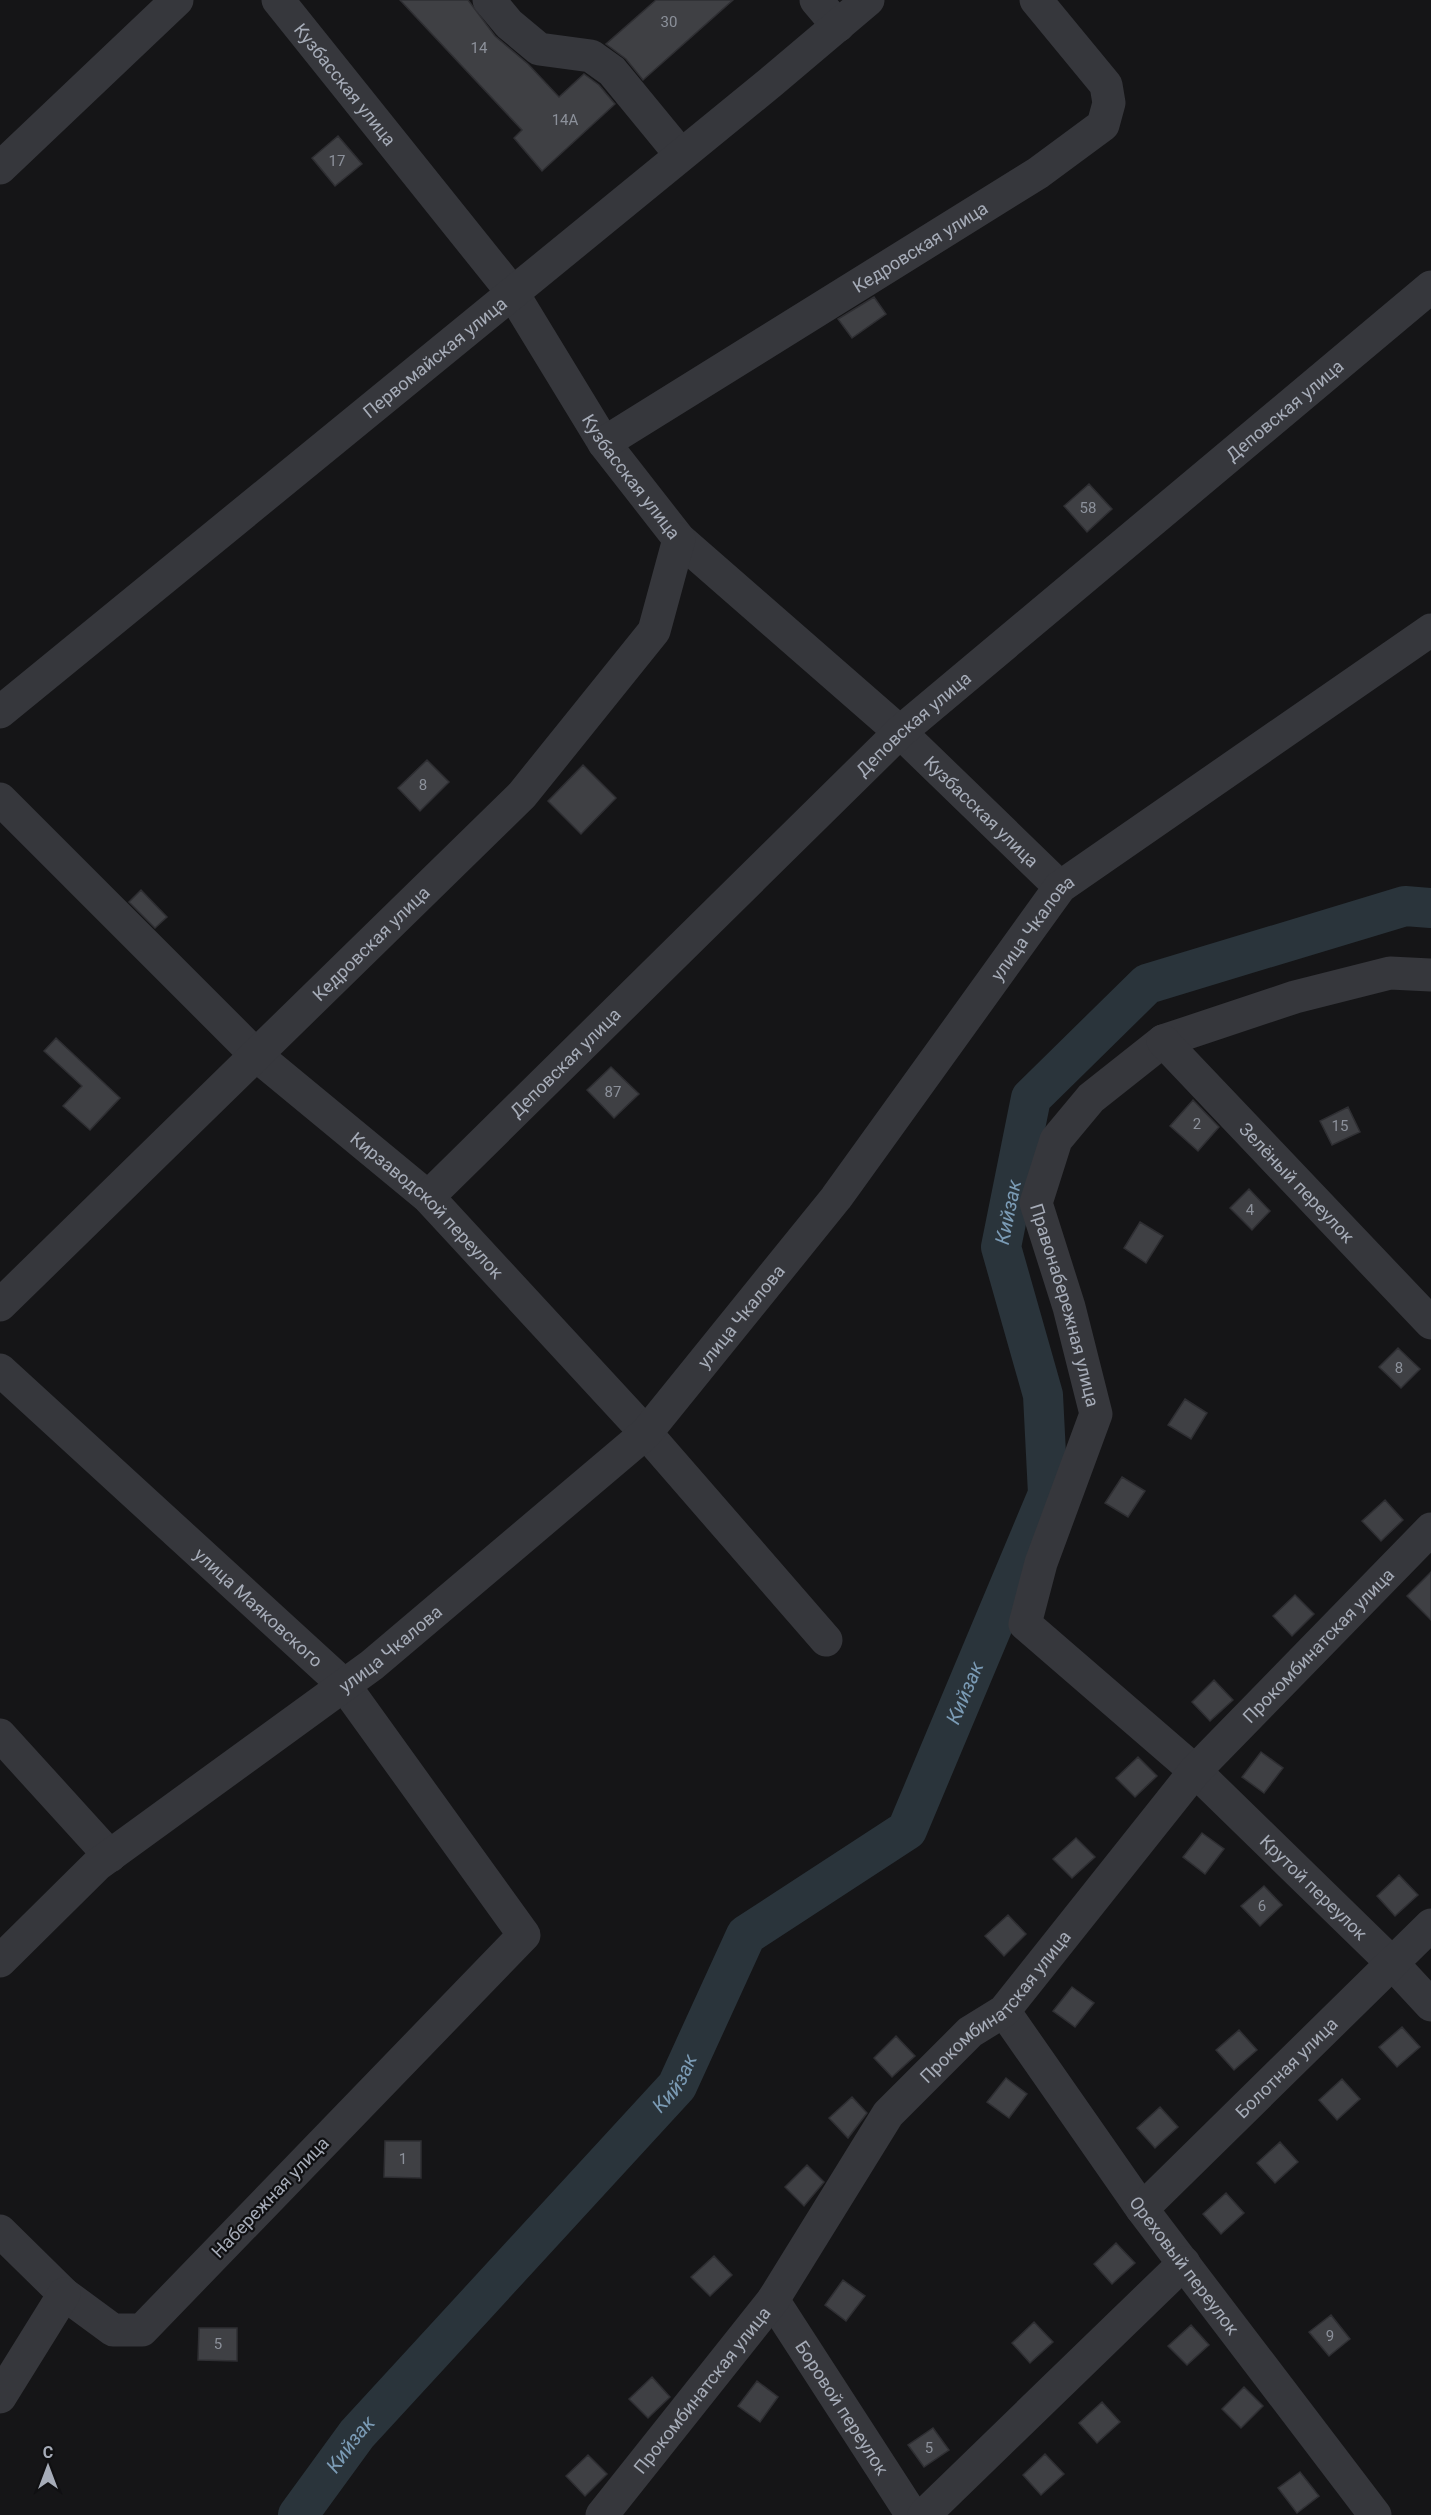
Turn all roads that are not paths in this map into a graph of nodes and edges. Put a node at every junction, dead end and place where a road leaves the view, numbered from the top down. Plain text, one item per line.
1 (177, 0) edge
2 (278, 0) edge
3 (489, 0) edge
4 (816, 0) edge
5 (868, 0) edge
6 (1036, 0) edge
7 (838, 26) junction
8 (681, 155) junction
9 (0, 168) edge
10 (1431, 287) edge
11 (512, 292) junction
12 (604, 442) junction
13 (679, 539) junction
14 (1431, 630) edge
15 (0, 712) edge
16 (900, 732) junction
17 (0, 799) edge
18 (1060, 887) junction
19 (1431, 975) edge
20 (1163, 1041) junction
21 (256, 1055) junction
22 (428, 1197) junction
23 (0, 1305) edge
24 (1431, 1323) edge
25 (0, 1370) edge
26 (646, 1433) junction
27 (1431, 1529) edge
28 (826, 1640) dead end
29 (344, 1685) junction
30 (0, 1735) edge
31 (1195, 1771) junction
32 (110, 1856) junction
33 (1431, 1925) edge
34 (524, 1935) joint
35 (0, 1961) edge
36 (1392, 1963) junction
37 (1431, 2006) edge
38 (1004, 2011) junction
39 (1142, 2209) junction
40 (0, 2231) edge
41 (1184, 2263) junction
42 (64, 2294) junction
43 (773, 2300) junction
44 (0, 2397) edge
45 (602, 2515) edge
46 (912, 2515) edge
47 (924, 2515) edge
48 (1375, 2515) edge

1 - 9 street
2 - 11 street, Кузбасская улица
3 - 8 street
4 - 7 street
5 - 7 street, Первомайская улица
6 - 12 street, Кедровская улица
7 - 8 street, Первомайская улица
8 - 11 street, Первомайская улица
10 - 16 street, Деповская улица
11 - 12 street, Кузбасская улица
11 - 15 street, Первомайская улица
12 - 13 street, Кузбасская улица
13 - 16 street, Кузбасская улица
13 - 21 street, Кедровская улица
14 - 18 street, улица Чкалова
16 - 18 street, Кузбасская улица
16 - 22 street, Деповская улица
17 - 21 street, Кирзаводской переулок
18 - 26 street, улица Чкалова
19 - 20 street, Правонабережная улица
20 - 24 street, Зелёный переулок
20 - 31 street, Правонабережная улица
21 - 22 street, Кирзаводской переулок
21 - 23 street, Кедровская улица
22 - 26 street, Кирзаводской переулок
25 - 29 street, улица Маяковского
26 - 28 street, Кирзаводской переулок
26 - 29 street, улица Чкалова
27 - 31 street, Прокомбинатская улица
29 - 32 street, улица Чкалова
29 - 34 street, улица Маяковского
30 - 32 street
31 - 36 street, Крутой переулок
31 - 38 street, Прокомбинатская улица
32 - 35 street, улица Чкалова
33 - 36 street, Болотная улица
34 - 42 street, Набережная улица
36 - 37 street, Крутой переулок
36 - 39 street, Болотная улица
38 - 39 street, Ореховый переулок
38 - 43 street, Прокомбинатская улица
39 - 41 street, Ореховый переулок
40 - 42 street, Набережная улица
41 - 47 street
41 - 48 street, Ореховый переулок
42 - 44 street
43 - 45 street, Прокомбинатская улица
43 - 46 street, Боровой переулок

